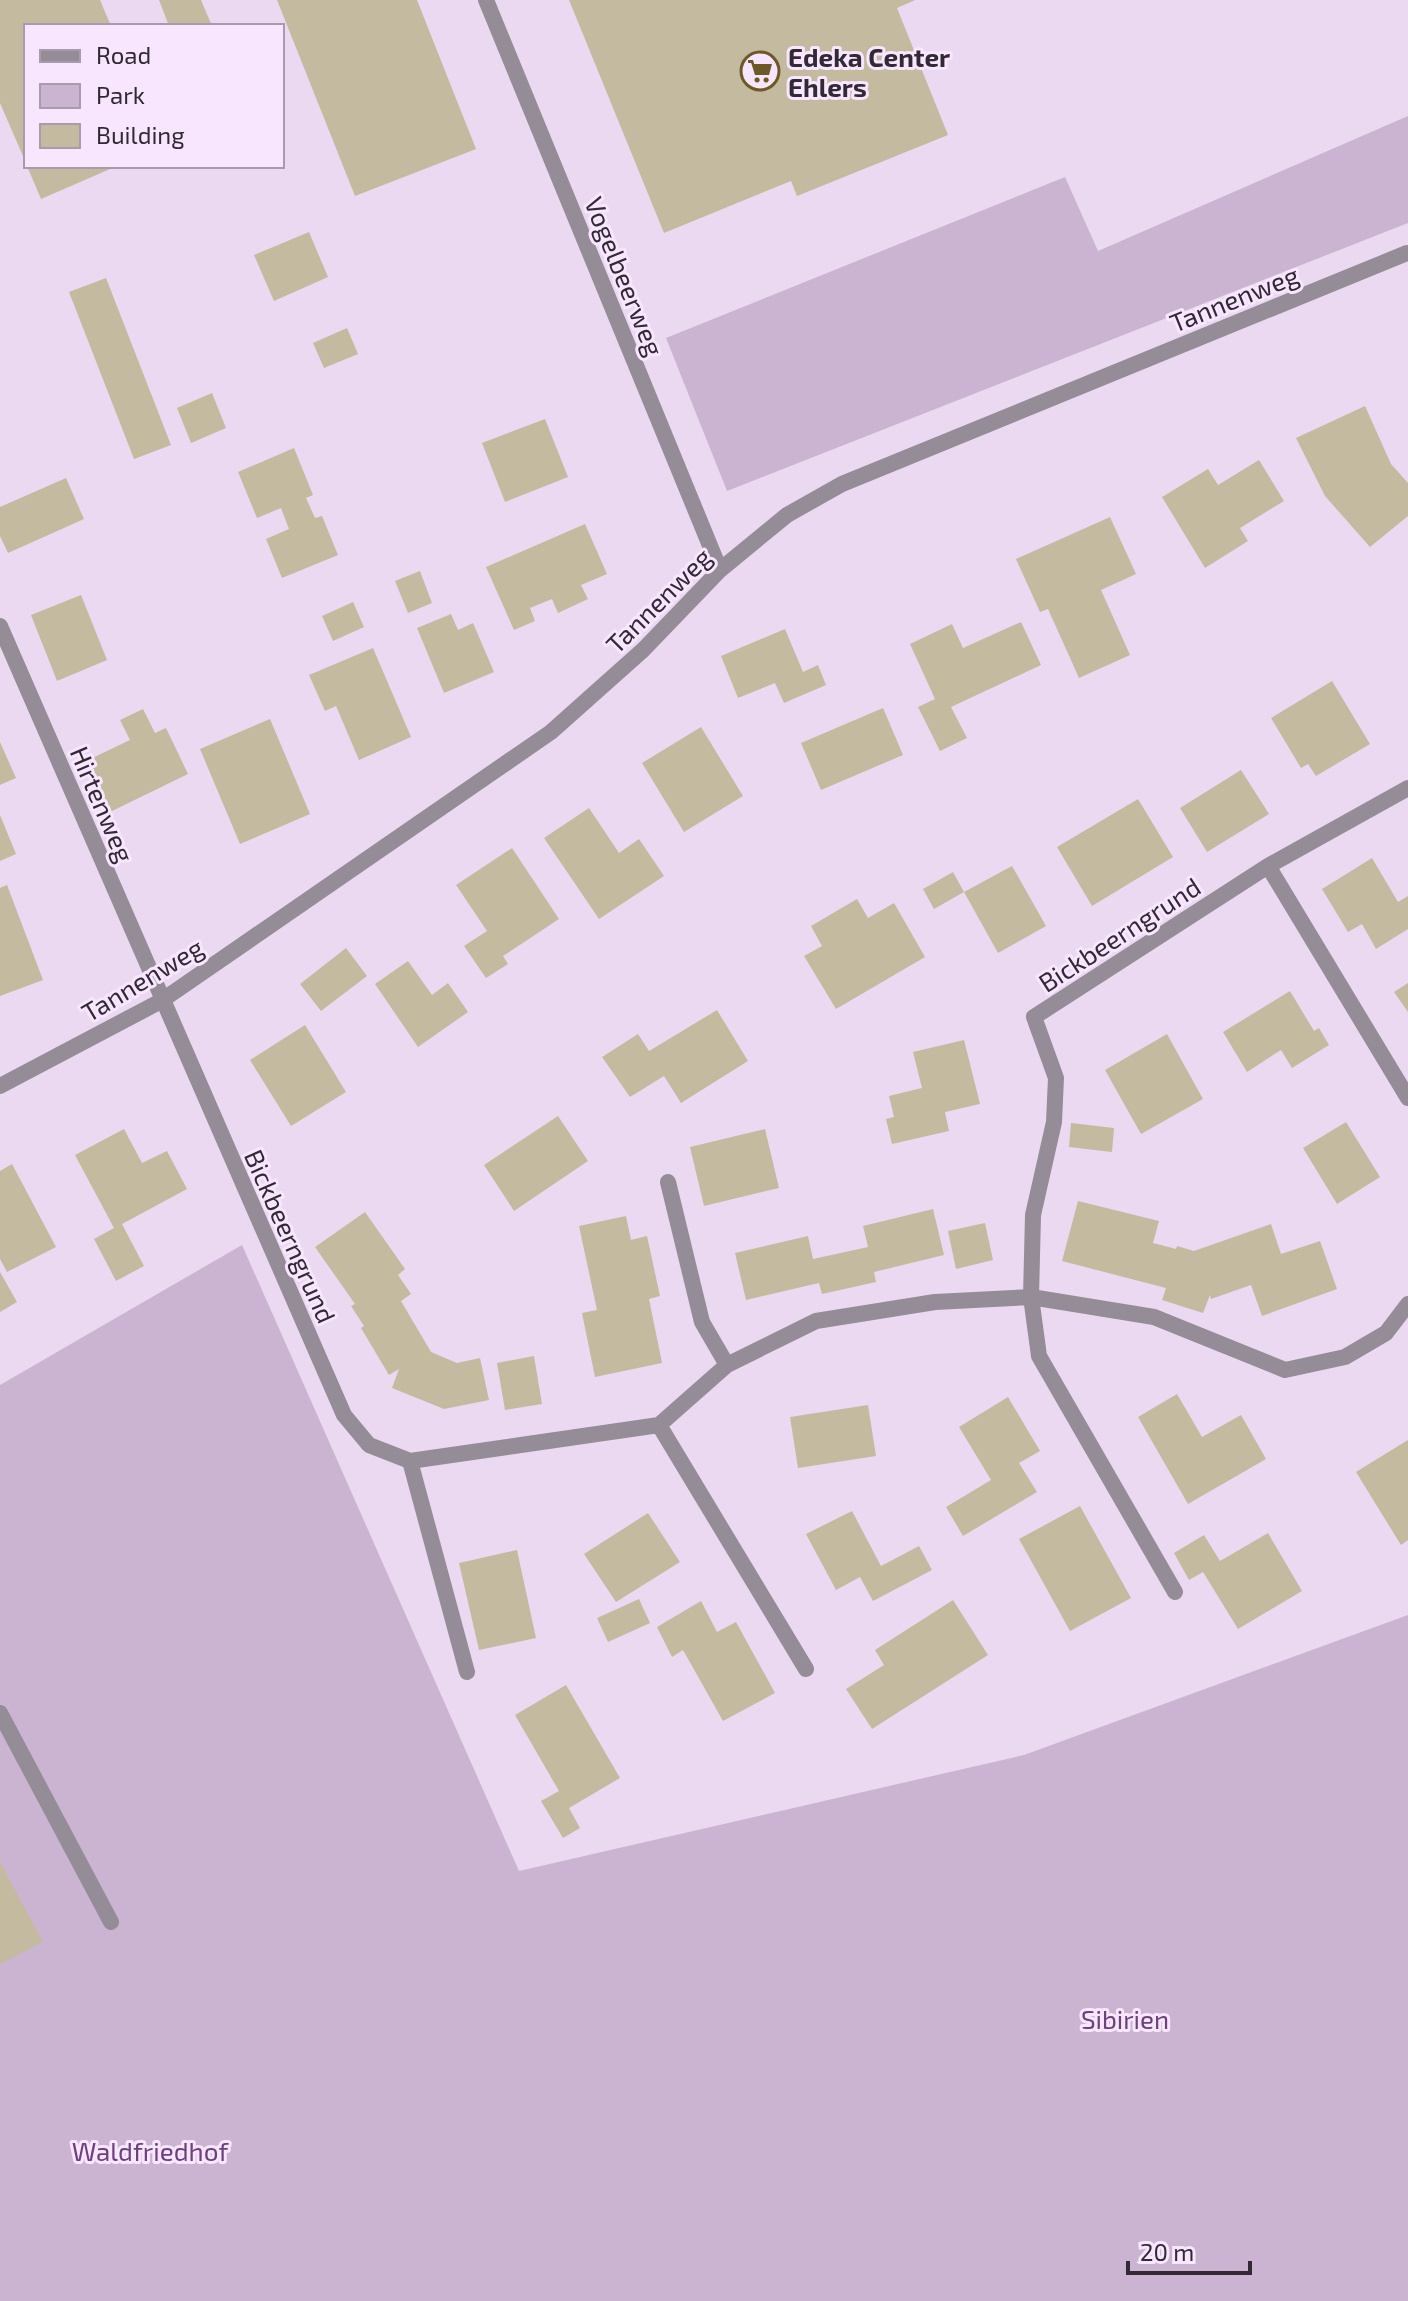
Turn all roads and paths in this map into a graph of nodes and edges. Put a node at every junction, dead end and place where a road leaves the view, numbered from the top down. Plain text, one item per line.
1 (486, 0) edge
2 (1407, 253) edge
3 (720, 570) junction
4 (0, 626) edge
5 (1408, 788) edge
6 (1268, 866) junction
7 (161, 1001) junction
8 (0, 1086) edge
9 (1408, 1098) edge
10 (668, 1182) dead end
11 (1031, 1297) junction
12 (1408, 1304) edge
13 (727, 1365) junction
14 (659, 1425) junction
15 (410, 1461) junction
16 (1175, 1592) dead end
17 (806, 1669) dead end
18 (467, 1672) dead end
19 (0, 1713) edge
20 (111, 1922) dead end

1 - 3 street, Vogelbeerweg
2 - 3 street, Tannenweg
3 - 7 street, Tannenweg
4 - 7 street, Hirtenweg
5 - 6 street, Bickbeerngrund
6 - 9 street
6 - 11 street, Bickbeerngrund
7 - 8 street, Tannenweg
7 - 15 street, Bickbeerngrund
10 - 13 street
11 - 12 street
11 - 13 street
11 - 16 street, Bickbeerngrund
13 - 14 street
14 - 15 street, Bickbeerngrund
14 - 17 street
15 - 18 street
19 - 20 street

